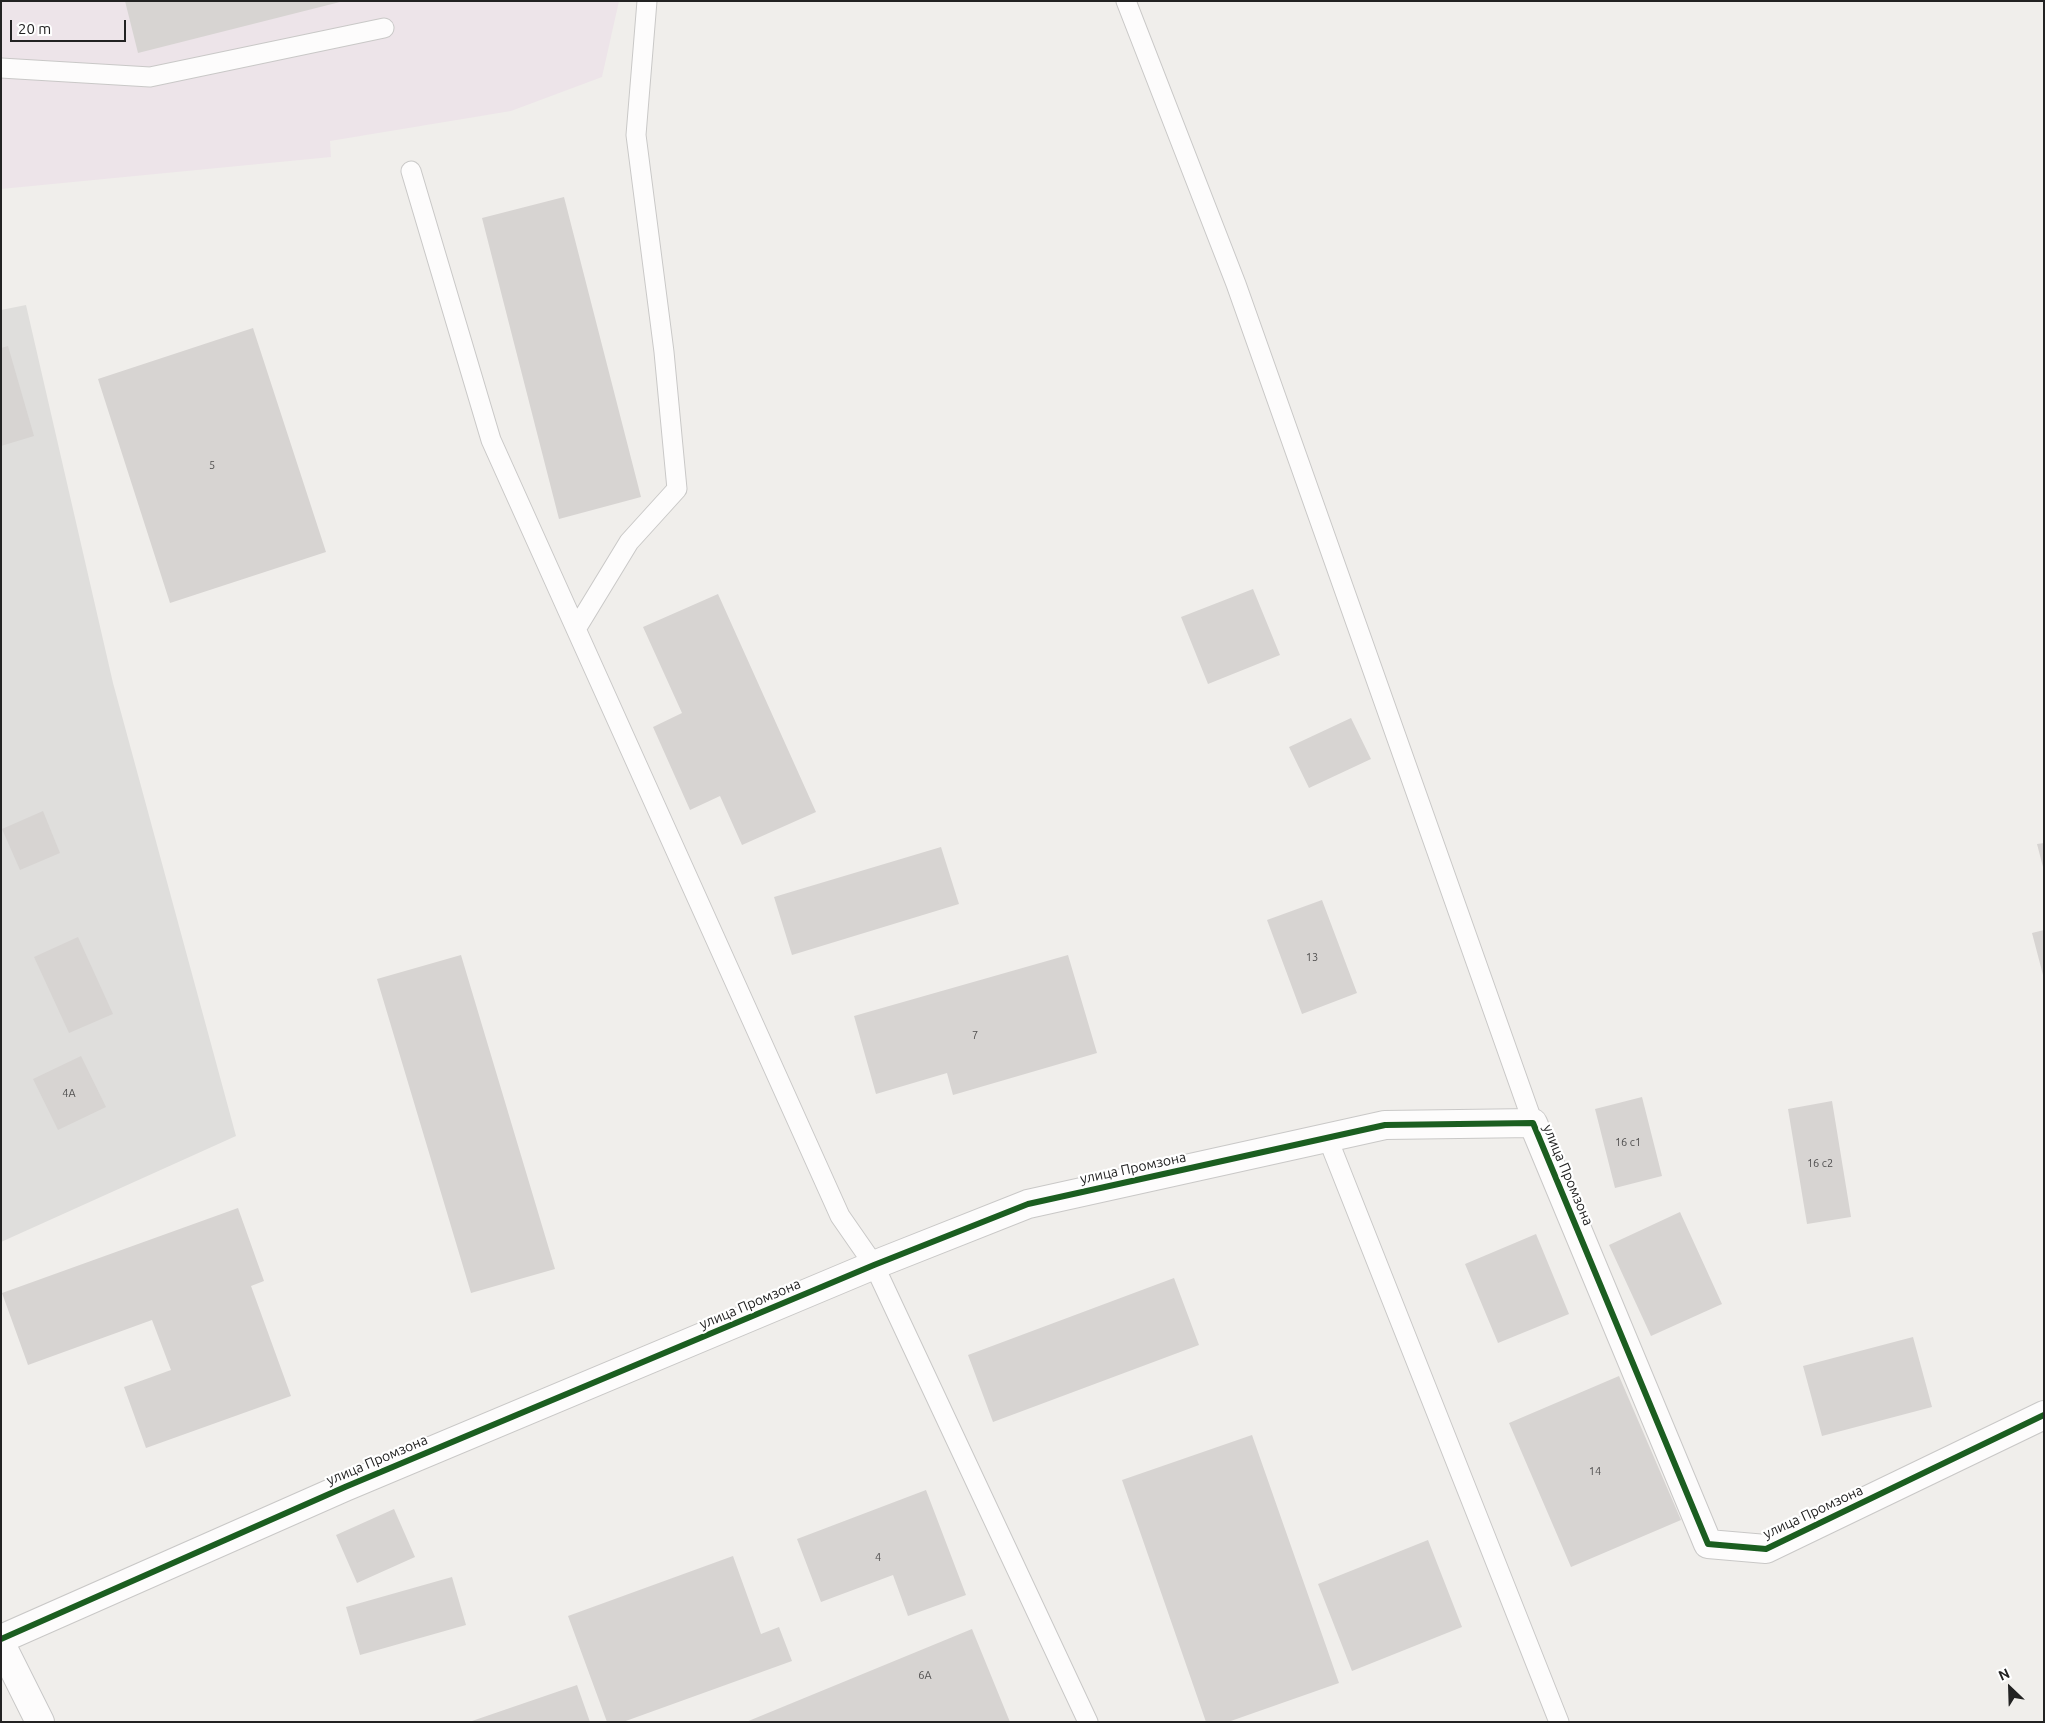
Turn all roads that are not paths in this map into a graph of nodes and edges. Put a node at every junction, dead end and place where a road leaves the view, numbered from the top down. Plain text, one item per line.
1 (647, 1) edge
2 (1126, 1) edge
3 (384, 28) dead end
4 (1, 68) edge
5 (411, 171) dead end
6 (576, 629) junction
7 (1533, 1123) junction
8 (1328, 1139) junction
9 (874, 1265) junction
10 (2044, 1415) edge
11 (1, 1639) edge
12 (1, 1644) edge
13 (40, 1722) edge
14 (1088, 1722) edge
15 (1559, 1722) edge

1 - 6 lane
2 - 7 lane
3 - 4 lane
5 - 6 lane
6 - 9 lane
7 - 8 street, улица Промзона
7 - 10 street, улица Промзона
8 - 9 street, улица Промзона
8 - 15 lane
9 - 11 street, улица Промзона
9 - 14 lane
12 - 13 street

